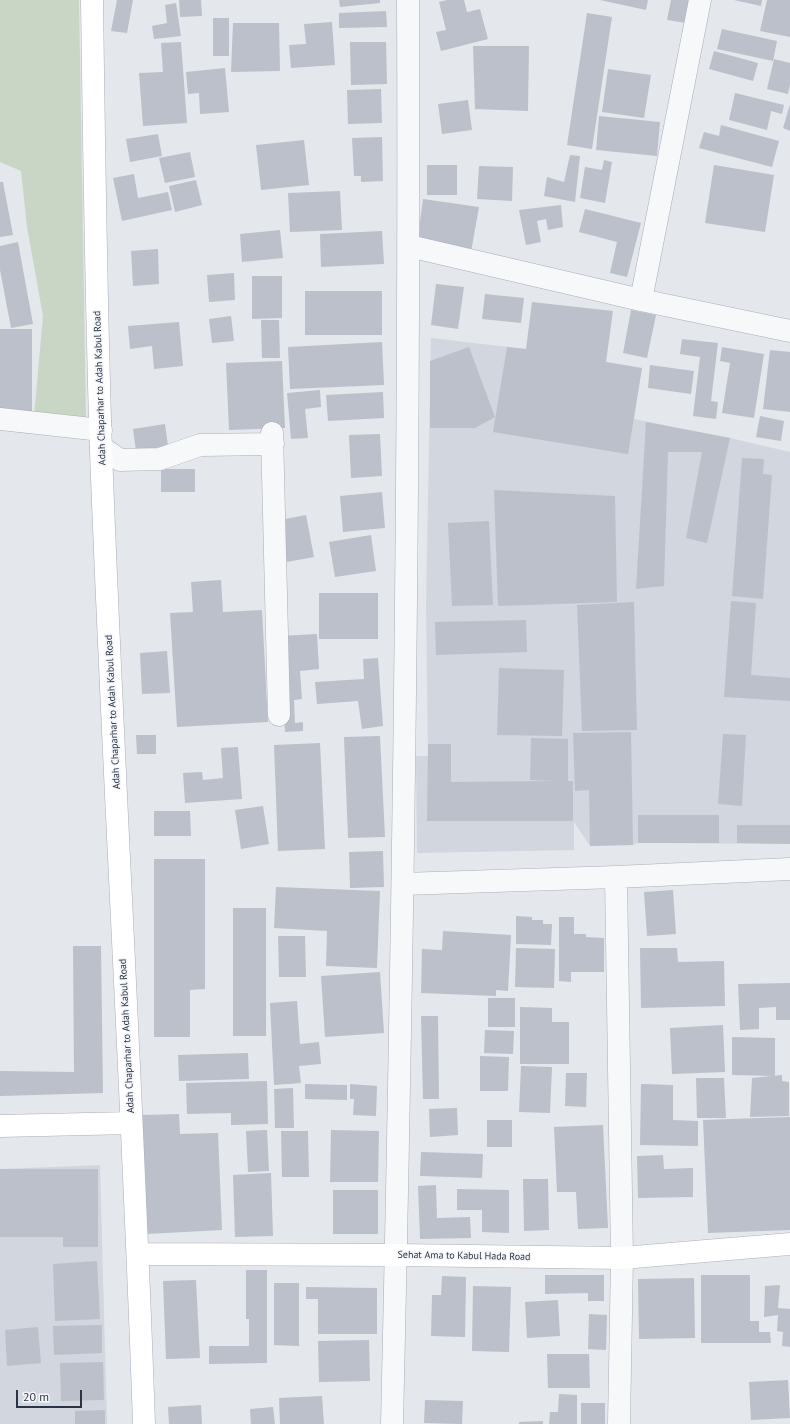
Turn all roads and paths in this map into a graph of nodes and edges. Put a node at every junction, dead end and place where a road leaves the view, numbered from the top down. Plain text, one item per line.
1 (92, 0) edge
2 (408, 0) edge
3 (700, 0) edge
4 (409, 246) junction
5 (641, 300) junction
6 (790, 331) edge
7 (0, 419) edge
8 (101, 438) junction
9 (279, 715) dead end
10 (790, 869) edge
11 (616, 877) junction
12 (403, 884) junction
13 (130, 1123) junction
14 (0, 1126) edge
15 (790, 1244) edge
16 (138, 1254) junction
17 (396, 1255) junction
18 (622, 1258) junction
19 (144, 1424) edge
20 (392, 1424) edge
21 (618, 1424) edge

1 - 8 main road, Adah Chaparhar to Adah Kabul Road
2 - 4 street
3 - 5 street
4 - 5 street
4 - 12 street
5 - 6 street
7 - 8 street
8 - 9 street
8 - 13 main road, Adah Chaparhar to Adah Kabul Road
10 - 11 street
11 - 12 street
11 - 18 street
12 - 17 street
13 - 14 main road
13 - 16 main road, Adah Chaparhar to Adah Kabul Road
15 - 18 main road, Sehat Ama to Kabul Hada Road
16 - 17 main road, Sehat Ama to Kabul Hada Road
16 - 19 main road, Adah Chaparhar to Adah Kabul Road
17 - 18 main road, Sehat Ama to Kabul Hada Road
17 - 20 street
18 - 21 street

